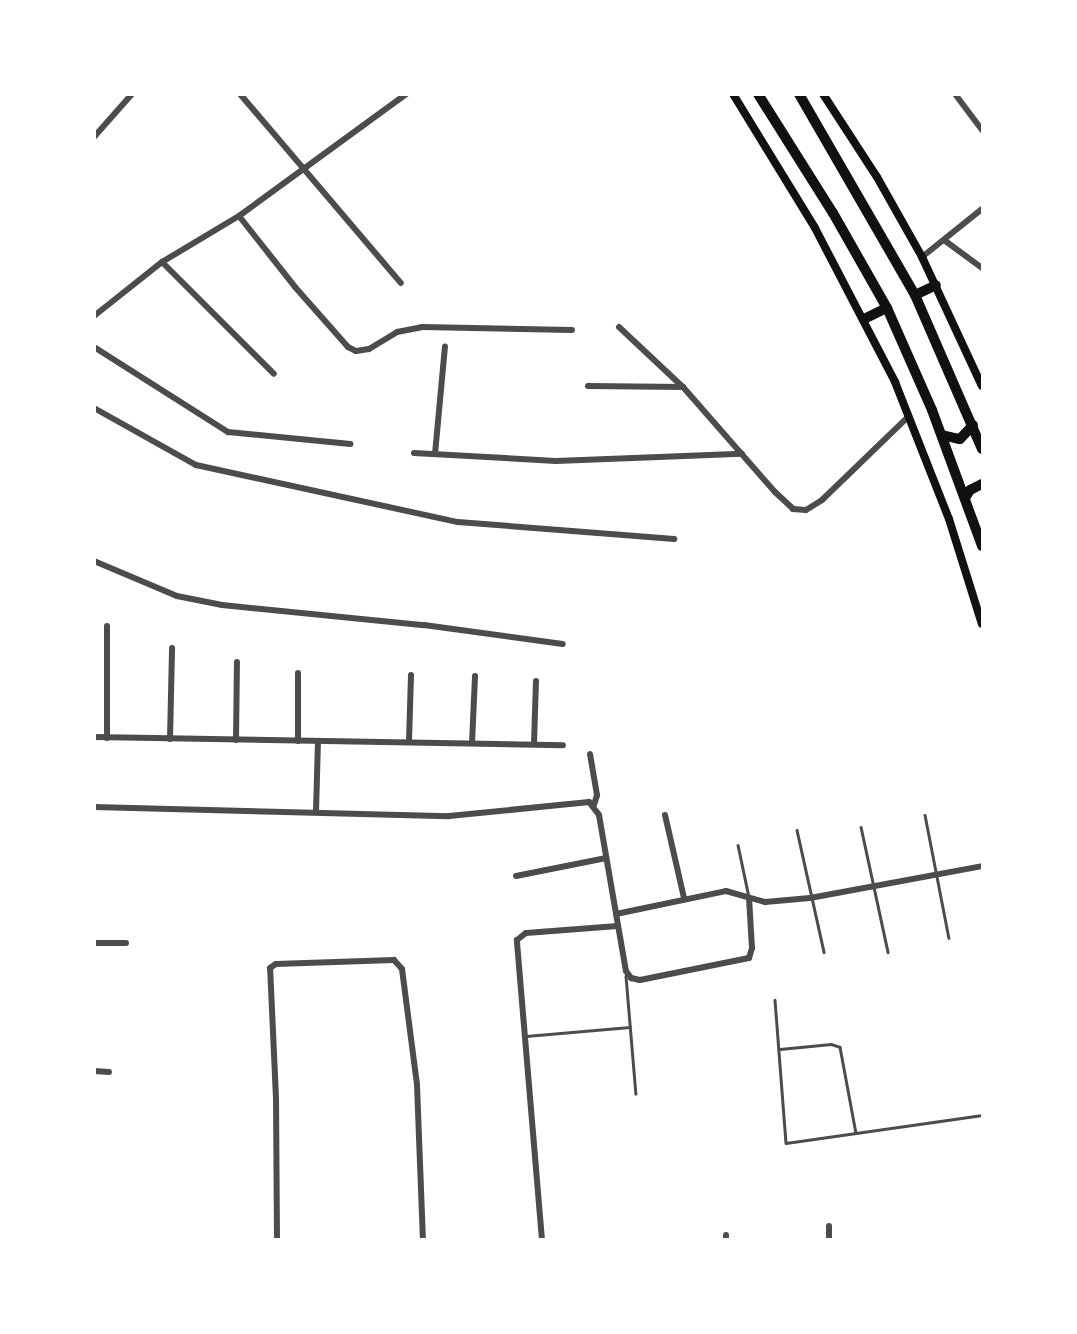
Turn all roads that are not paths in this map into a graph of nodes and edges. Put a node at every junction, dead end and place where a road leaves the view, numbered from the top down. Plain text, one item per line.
1 (132, 94) edge
2 (240, 94) edge
3 (406, 94) edge
4 (733, 94) edge
5 (758, 94) edge
6 (799, 94) edge
7 (823, 94) edge
8 (956, 94) edge
9 (982, 130) edge
10 (94, 138) edge
11 (302, 170) junction
12 (982, 209) edge
13 (239, 216) junction
14 (944, 240) junction
15 (922, 257) junction
16 (162, 262) junction
17 (982, 268) edge
18 (401, 283) dead end
19 (936, 285) junction
20 (915, 295) junction
21 (887, 308) junction
22 (94, 316) edge
23 (864, 319) junction
24 (620, 327) dead end
25 (572, 330) dead end
26 (446, 346) dead end
27 (94, 347) edge
28 (274, 374) dead end
29 (588, 386) dead end
30 (982, 386) edge
31 (683, 387) junction
32 (94, 408) edge
33 (909, 416) junction
34 (973, 425) junction
35 (942, 435) junction
36 (350, 444) dead end
37 (982, 449) edge
38 (414, 453) dead end
39 (435, 454) junction
40 (741, 454) junction
41 (982, 484) edge
42 (965, 498) junction
43 (674, 539) dead end
44 (982, 546) edge
45 (94, 561) edge
46 (982, 624) edge
47 (107, 626) dead end
48 (563, 645) dead end
49 (172, 648) dead end
50 (237, 662) dead end
51 (298, 673) dead end
52 (411, 675) dead end
53 (475, 677) dead end
54 (536, 681) dead end
55 (94, 737) edge
56 (107, 738) junction
57 (170, 739) junction
58 (236, 740) junction
59 (298, 741) junction
60 (318, 741) junction
61 (409, 742) junction
62 (472, 743) junction
63 (534, 744) junction
64 (563, 745) dead end
65 (590, 754) dead end
66 (594, 805) junction
67 (94, 807) edge
68 (317, 811) junction
69 (665, 815) dead end
70 (925, 815) dead end
71 (861, 827) dead end
72 (797, 830) dead end
73 (738, 845) dead end
74 (606, 858) junction
75 (982, 866) edge
76 (936, 875) junction
77 (516, 876) dead end
78 (874, 886) junction
79 (684, 898) junction
80 (749, 898) junction
81 (810, 898) junction
82 (616, 914) junction
83 (618, 926) junction
84 (949, 938) dead end
85 (94, 943) edge
86 (126, 943) dead end
87 (824, 952) dead end
88 (888, 952) dead end
89 (625, 971) junction
90 (775, 1000) dead end
91 (630, 1027) junction
92 (524, 1036) junction
93 (779, 1049) junction
94 (94, 1071) edge
95 (109, 1072) dead end
96 (636, 1094) dead end
97 (982, 1115) edge
98 (856, 1133) junction
99 (829, 1226) dead end
100 (277, 1240) edge
101 (422, 1240) edge
102 (542, 1240) edge
103 (829, 1240) edge

1 - 10 street
2 - 11 street
3 - 11 street
4 - 23 main road
5 - 21 highway
6 - 20 highway
7 - 15 main road
8 - 9 street
11 - 13 street
11 - 18 street
12 - 14 street
13 - 16 street
13 - 25 street
14 - 15 street
14 - 17 street
15 - 19 main road
16 - 22 street
16 - 28 street
19 - 20 highway
19 - 30 main road
20 - 34 highway
21 - 23 highway
21 - 35 highway
23 - 33 main road
24 - 31 street
26 - 39 street
27 - 36 street
29 - 31 street
31 - 40 street
32 - 43 street
33 - 40 street
33 - 46 main road
34 - 35 highway
34 - 37 highway
35 - 42 highway
38 - 39 street
39 - 40 street
41 - 42 highway
42 - 44 highway
45 - 48 street
47 - 56 street
49 - 57 street
50 - 58 street
51 - 59 street
52 - 61 street
53 - 62 street
54 - 63 street
55 - 56 street
56 - 57 street
57 - 58 street
58 - 59 street
59 - 60 street
60 - 61 street
60 - 68 street
61 - 62 street
62 - 63 street
63 - 64 street
65 - 66 street
66 - 68 street
66 - 74 street
67 - 68 street
69 - 79 street
70 - 76 lane
71 - 78 lane
72 - 81 lane
73 - 80 lane
74 - 77 street
74 - 82 street
75 - 76 street
76 - 78 street
76 - 84 lane
78 - 81 street
78 - 88 lane
79 - 80 street
79 - 82 street
80 - 81 street
80 - 89 street
81 - 87 lane
82 - 83 street
83 - 89 street
83 - 92 street
85 - 86 street
89 - 91 lane
90 - 93 lane
91 - 92 lane
91 - 96 lane
92 - 102 street
93 - 98 lane
93 - 98 lane
94 - 95 street
97 - 98 lane
99 - 103 street
100 - 101 street

